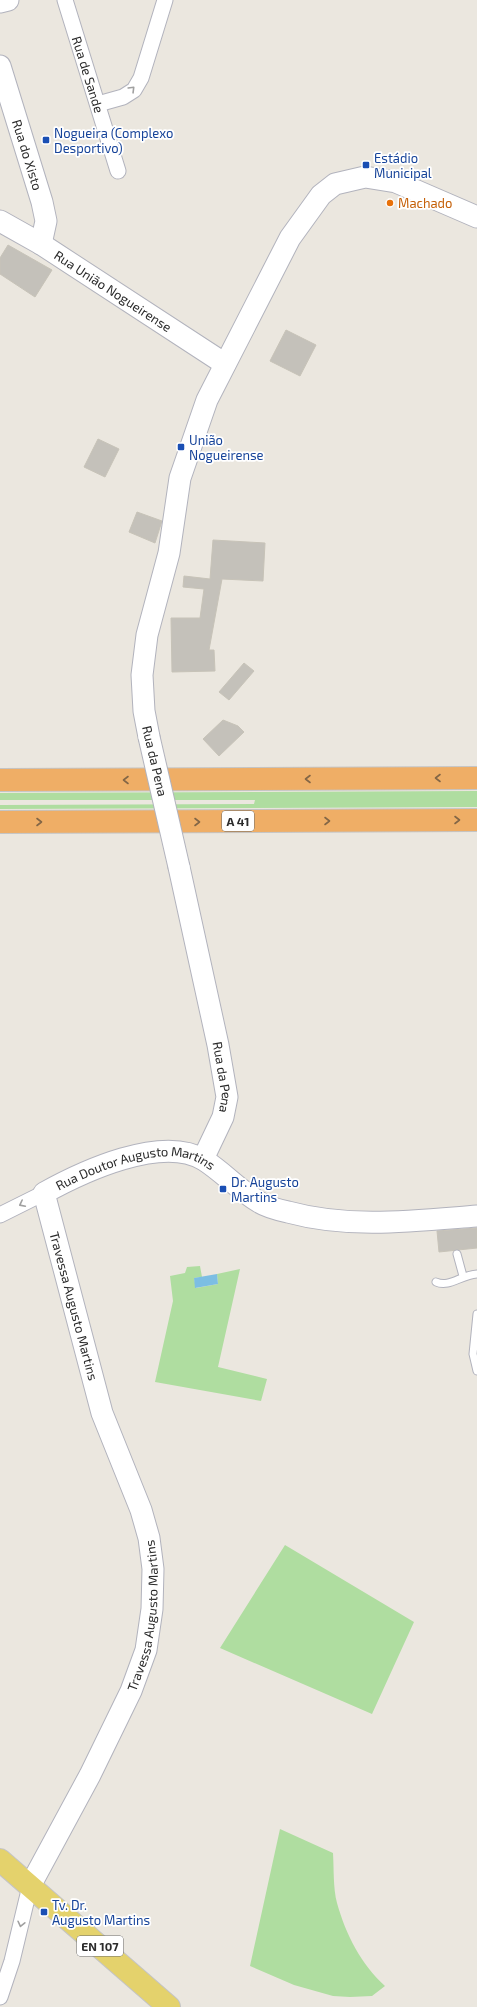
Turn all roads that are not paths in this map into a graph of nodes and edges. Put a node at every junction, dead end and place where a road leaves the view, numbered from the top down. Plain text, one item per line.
1 (8, 0) edge
2 (65, 0) edge
3 (165, 0) edge
4 (0, 2) edge
5 (0, 66) edge
6 (98, 104) junction
7 (118, 171) dead end
8 (477, 217) edge
9 (0, 221) edge
10 (41, 244) junction
11 (225, 364) junction
12 (477, 778) edge
13 (0, 780) edge
14 (477, 820) edge
15 (0, 822) edge
16 (203, 1159) junction
17 (44, 1193) junction
18 (0, 1215) edge
19 (477, 1216) edge
20 (457, 1254) dead end
21 (477, 1274) edge
22 (462, 1276) junction
23 (436, 1282) dead end
24 (477, 1314) edge
25 (477, 1371) edge
26 (0, 1860) edge
27 (30, 1886) junction
28 (0, 1997) edge
29 (169, 2007) edge

1 - 4 street
2 - 6 street, Rua de Sande
6 -> 3 street
5 - 10 street, Rua do Xisto
6 - 7 street, Rua de Sande
8 - 11 street, Rua da Pena
9 - 10 street, Rua União Nogueirense
10 - 11 street, Rua União Nogueirense
11 - 16 street, Rua da Pena, bridge
12 -> 13 highway
15 -> 14 highway, A 41
16 - 17 street, Rua Doutor Augusto Martins
16 - 19 street, Rua Doutor Augusto Martins
17 -> 18 street, Rua Doutor Augusto Martins
17 - 27 street, Travessa Augusto Martins
20 - 22 lane
21 - 22 lane
22 - 23 lane
24 - 25 lane
26 - 27 main road, EN 107
27 -> 28 street
27 - 29 main road, EN 107

